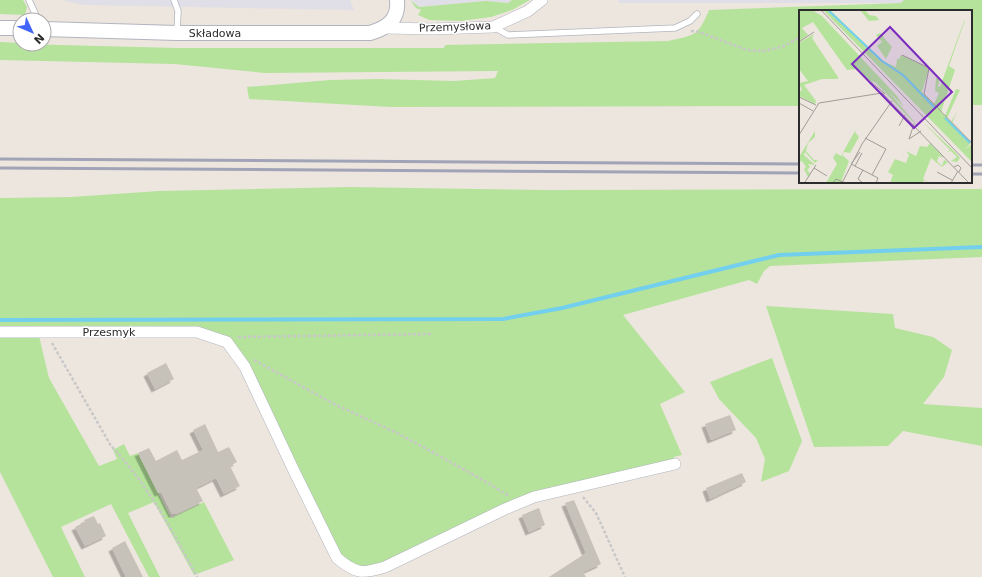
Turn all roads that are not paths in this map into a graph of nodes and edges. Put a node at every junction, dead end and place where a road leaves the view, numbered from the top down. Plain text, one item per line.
1 (29, 0) edge
2 (174, 0) edge
3 (397, 0) edge
4 (542, 0) edge
5 (34, 12) edge
6 (697, 14) dead end
7 (493, 27) junction
8 (0, 28) edge
9 (12, 28) edge
10 (386, 28) junction
11 (52, 29) edge
12 (178, 33) junction
13 (0, 332) edge
14 (675, 464) dead end

1 - 5 lane
2 - 12 lane
3 - 10 street
4 - 7 street, Przemysłowa
6 - 7 lane
7 - 10 street, Przemysłowa
8 - 9 street
10 - 12 street, Składowa
11 - 12 street, Składowa
13 - 14 street, Przesmyk

